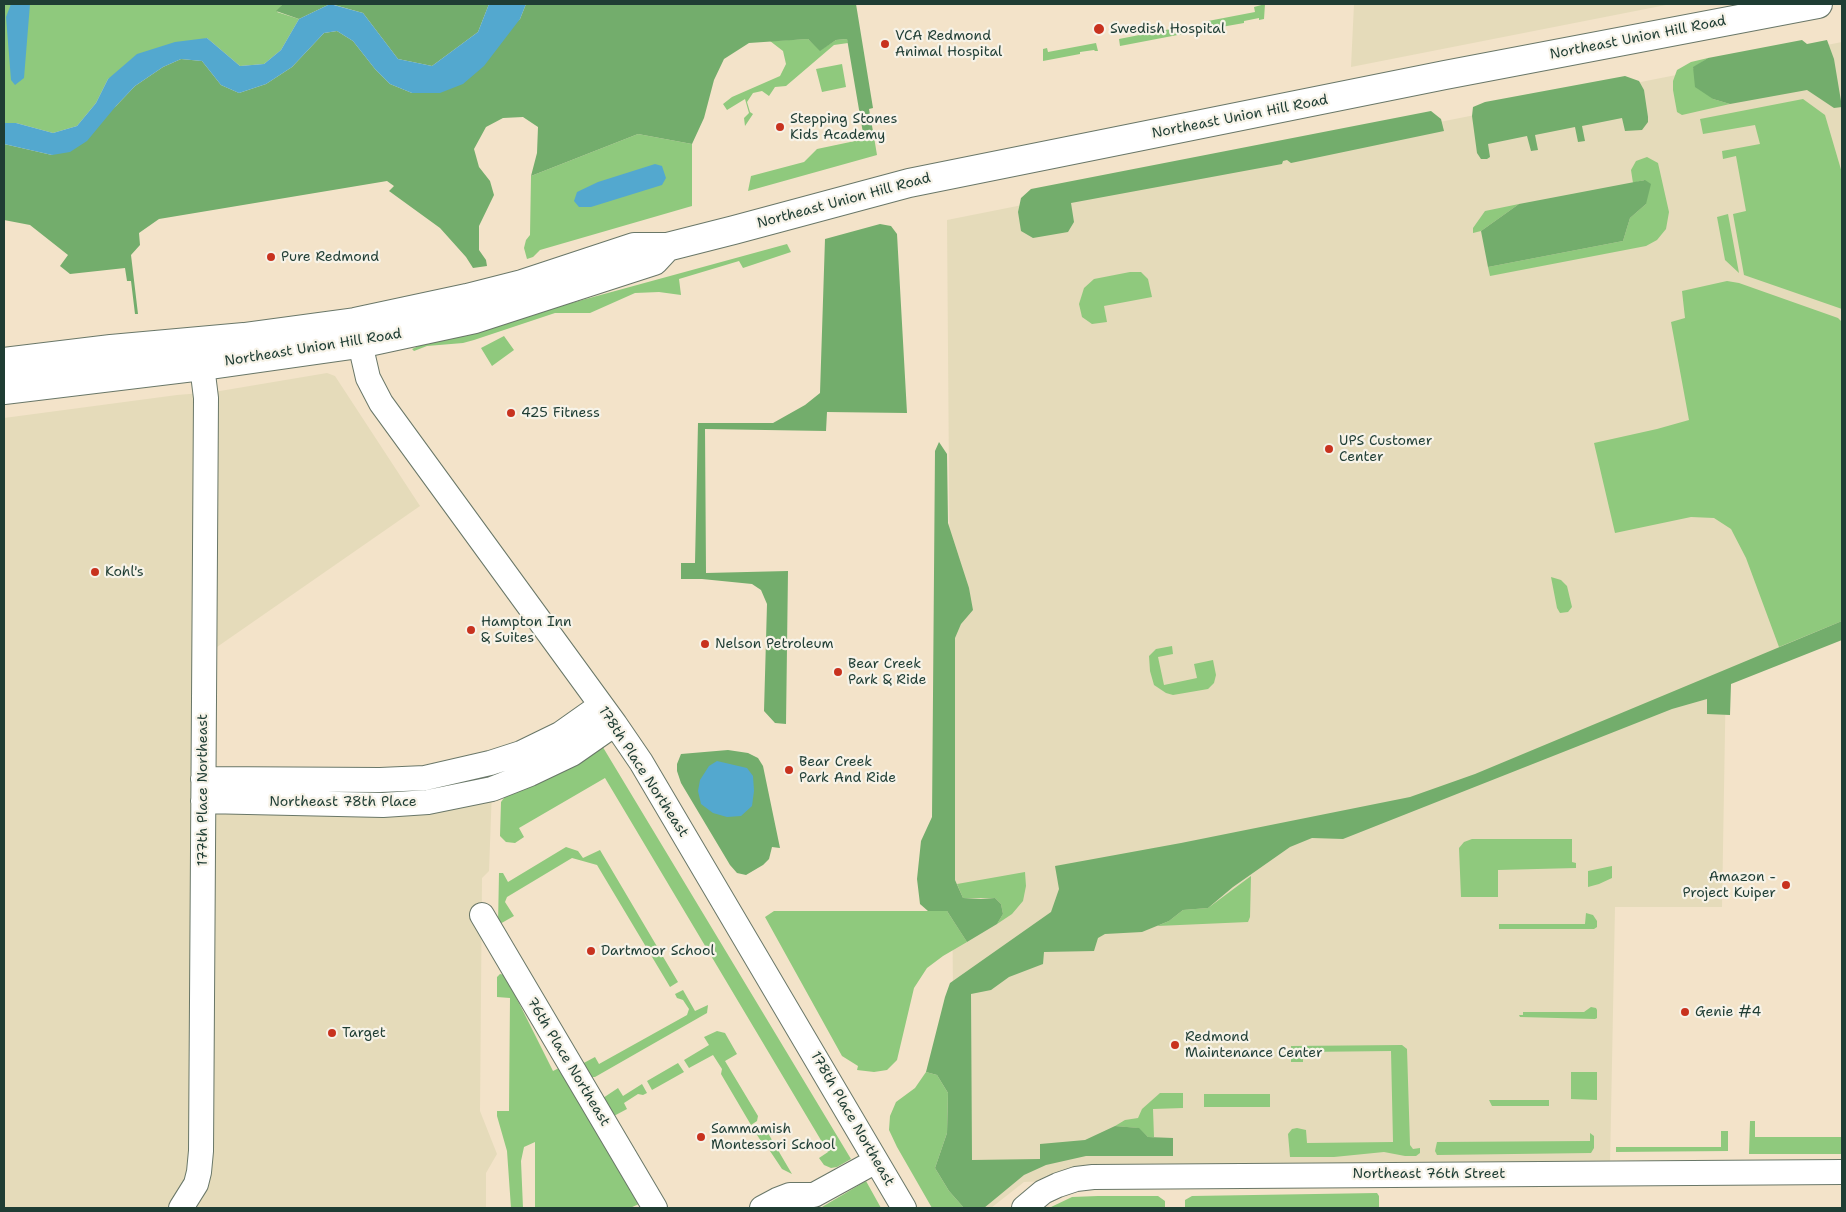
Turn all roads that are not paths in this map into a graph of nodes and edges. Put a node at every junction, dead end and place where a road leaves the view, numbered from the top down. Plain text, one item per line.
1 (1818, 4) edge
2 (357, 333) junction
3 (4, 362) edge
4 (202, 366) junction
5 (4, 390) edge
6 (601, 705) junction
7 (615, 724) junction
8 (203, 790) junction
9 (482, 915) dead end
10 (876, 1161) junction
11 (1842, 1172) edge
12 (181, 1208) edge
13 (655, 1208) edge
14 (762, 1208) edge
15 (904, 1208) edge
16 (1024, 1208) edge

1 - 2 main road, Northeast Union Hill Road
2 - 3 main road, Northeast Union Hill Road
2 - 4 main road, Northeast Union Hill Road
2 - 6 street, 178th Place Northeast
4 - 5 main road, Northeast Union Hill Road
4 - 8 street, 177th Place Northeast
6 - 7 street, 178th Place Northeast
6 - 8 street, Northeast 78th Place
7 - 8 street, Northeast 78th Place
7 - 10 street, 178th Place Northeast
8 - 12 street, 177th Place Northeast
9 - 13 street, 76th Place Northeast
10 - 14 street
10 - 15 street, 178th Place Northeast
11 - 16 street, Northeast 76th Street

